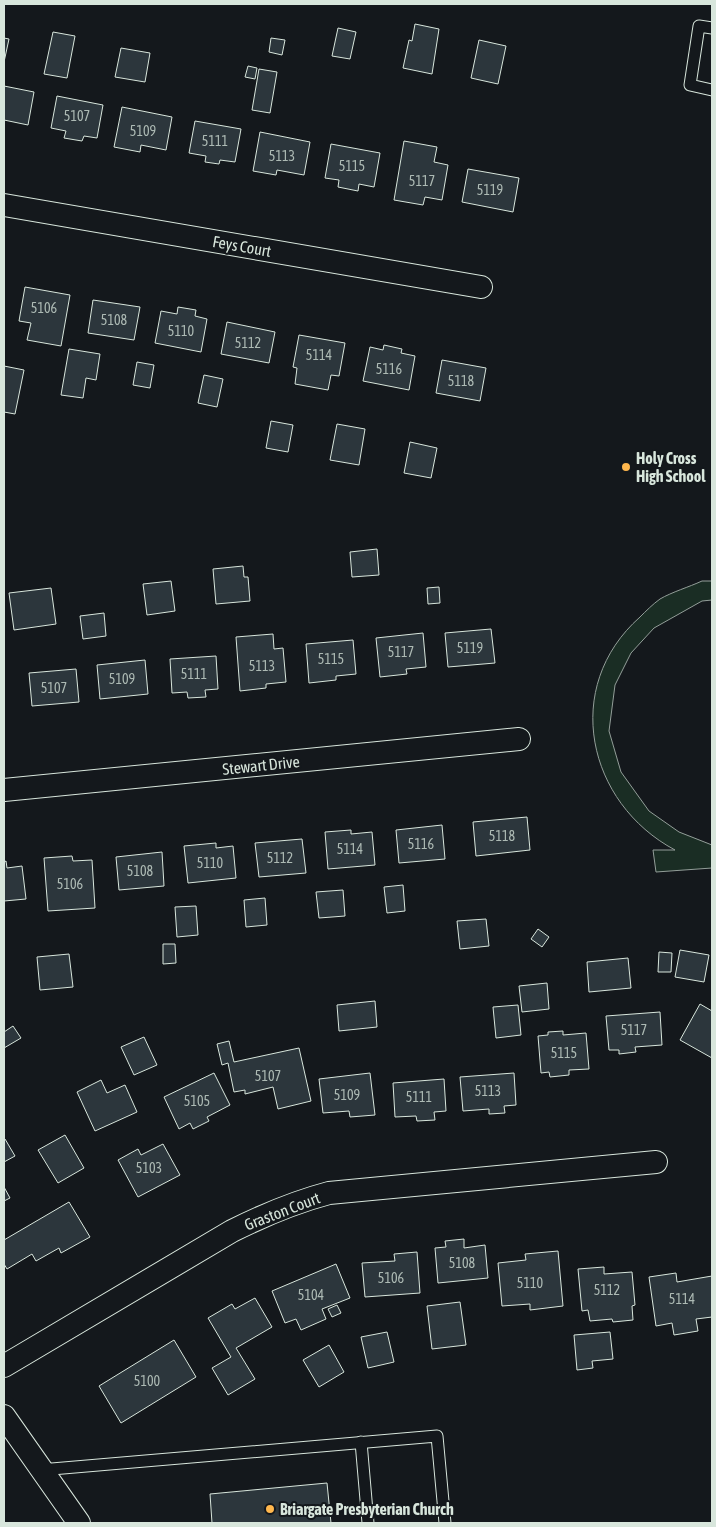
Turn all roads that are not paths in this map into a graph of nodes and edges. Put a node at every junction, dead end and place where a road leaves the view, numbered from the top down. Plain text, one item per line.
1 (712, 28) edge
2 (712, 90) edge
3 (4, 204) edge
4 (481, 287) dead end
5 (519, 739) dead end
6 (4, 790) edge
7 (656, 1162) dead end
8 (4, 1366) edge
9 (4, 1416) edge
10 (361, 1442) junction
11 (40, 1470) junction
12 (79, 1523) edge
13 (368, 1523) edge
14 (445, 1523) edge

1 - 2 lane
3 - 4 street, Feys Court
5 - 6 street, Stewart Drive
7 - 8 street, Graston Court
9 - 11 street
10 - 11 lane
10 - 13 lane
10 - 14 lane
11 - 12 street

